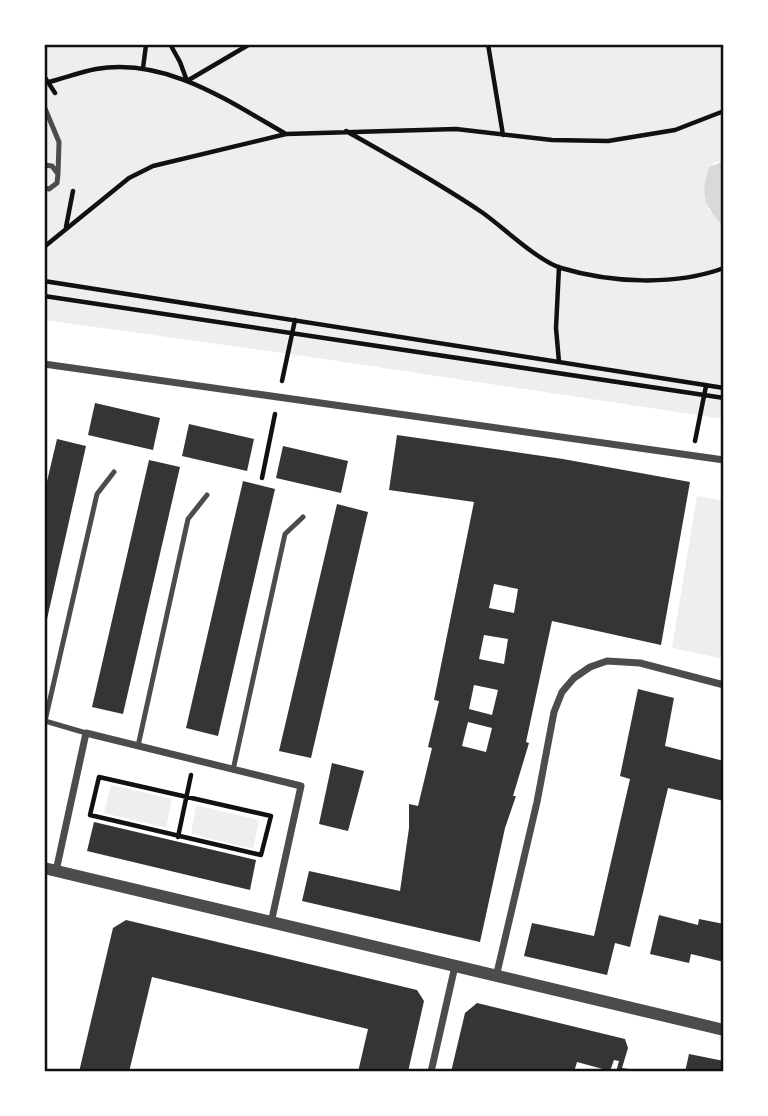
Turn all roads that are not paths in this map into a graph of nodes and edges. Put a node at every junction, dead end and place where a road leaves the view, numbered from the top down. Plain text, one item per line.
1 (44, 106) edge
2 (44, 165) edge
3 (58, 174) junction
4 (44, 188) edge
5 (44, 364) edge
6 (724, 460) edge
7 (114, 472) dead end
8 (207, 495) dead end
9 (303, 517) dead end
10 (724, 685) edge
11 (86, 733) junction
12 (138, 746) junction
13 (233, 770) junction
14 (50, 869) edge
15 (271, 923) junction
16 (455, 966) junction
17 (496, 977) junction
18 (724, 1030) edge
19 (431, 1072) edge

1 - 3 lane
2 - 3 lane
3 - 4 lane
5 - 6 street
7 - 11 lane
8 - 12 lane
9 - 13 lane
10 - 17 street
11 - 12 street
11 - 14 street
12 - 13 street
13 - 15 street
14 - 15 street
15 - 16 street
16 - 17 street
16 - 19 street
17 - 18 street

